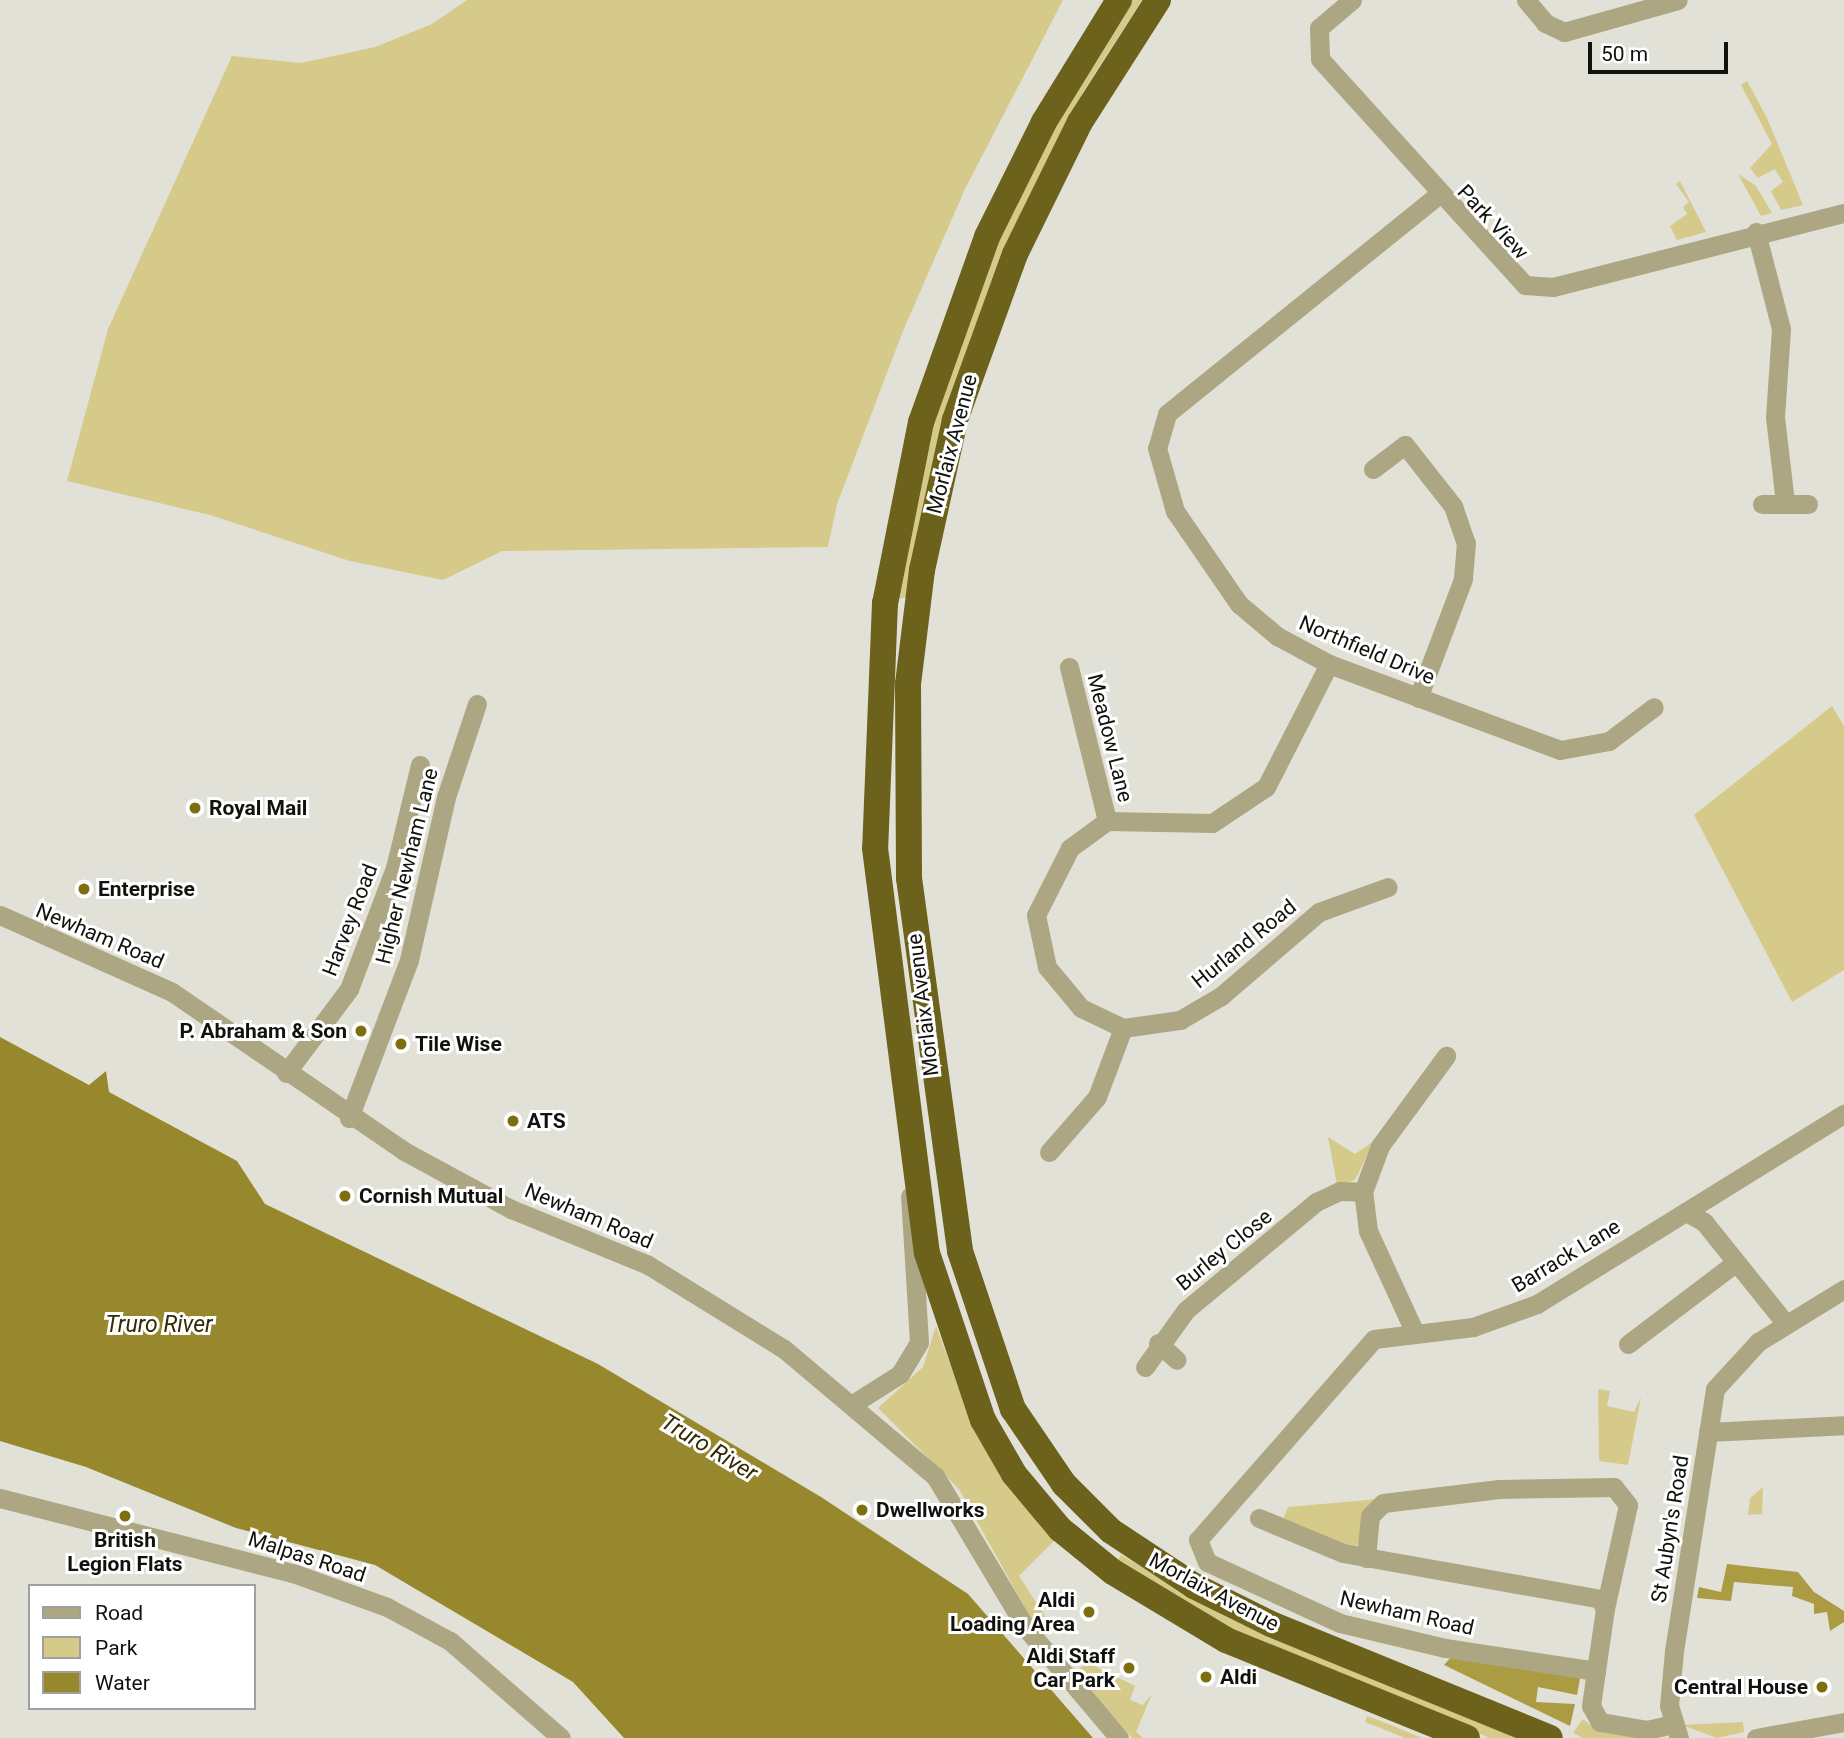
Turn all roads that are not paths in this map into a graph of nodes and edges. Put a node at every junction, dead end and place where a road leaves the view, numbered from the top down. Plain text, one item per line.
1 (1119, 0) edge
2 (1158, 0) edge
3 (1352, 0) edge
4 (1526, 0) edge
5 (1678, 0) edge
6 (1438, 195) junction
7 (1844, 213) edge
8 (1756, 232) junction
9 (1373, 469) dead end
10 (1785, 502) junction
11 (1762, 504) dead end
12 (1808, 504) dead end
13 (1329, 664) junction
14 (1069, 667) dead end
15 (1418, 698) junction
16 (477, 704) dead end
17 (1654, 708) dead end
18 (420, 765) dead end
19 (1107, 821) junction
20 (1388, 887) dead end
21 (0, 915) edge
22 (1123, 1028) junction
23 (1446, 1056) dead end
24 (286, 1073) junction
25 (1844, 1114) edge
26 (349, 1118) junction
27 (911, 1150) junction
28 (1049, 1152) dead end
29 (1363, 1192) junction
30 (1686, 1212) junction
31 (1735, 1263) junction
32 (1844, 1289) edge
33 (1786, 1324) junction
34 (1415, 1334) junction
35 (1158, 1343) junction
36 (1628, 1344) dead end
37 (1177, 1360) dead end
38 (1145, 1367) dead end
39 (851, 1405) junction
40 (1844, 1425) edge
41 (1708, 1432) junction
42 (0, 1498) edge
43 (1259, 1518) dead end
44 (1201, 1536) joint
45 (1366, 1558) junction
46 (1605, 1609) junction
47 (1596, 1671) junction
48 (1844, 1722) edge
49 (1676, 1731) edge
50 (1790, 1736) edge
51 (561, 1738) edge
52 (1119, 1738) edge
53 (1467, 1738) edge
54 (1550, 1738) edge
55 (1756, 1738) edge

1 - 27 highway, Morlaix Avenue
2 - 54 highway, Morlaix Avenue
3 - 6 street, Park View
4 - 5 street
6 - 8 street, Park View
6 - 13 street, Northfield Drive
7 - 8 street, Park View
8 - 10 street
9 - 15 street
10 - 11 street
10 - 12 street
13 - 15 street, Northfield Drive
13 - 19 street
14 - 19 street, Meadow Lane
15 - 17 street, Northfield Drive
16 - 26 street, Higher Newham Lane
18 - 24 street, Harvey Road
19 - 22 street
20 - 22 street, Hurland Road
21 - 24 street, Newham Road
22 - 28 street
23 - 29 street
24 - 26 street, Newham Road
25 - 30 street, Barrack Lane
26 - 39 street, Newham Road
27 - 39 street
27 - 53 highway, Morlaix Avenue
29 - 34 street
29 - 35 street, Burley Close
30 - 31 street
30 - 34 street, Barrack Lane
31 - 33 street
31 - 36 street
32 - 33 street, St Aubyn's Road
33 - 41 street, St Aubyn's Road
34 - 44 street, Barrack Lane
35 - 37 street
35 - 38 street, Burley Close
39 - 52 street, Newham Road
40 - 41 street
41 - 49 street, St Aubyn's Road
42 - 51 street, Malpas Road
43 - 45 street, Newham Road
44 - 47 street, Newham Road
45 - 46 street, Newham Road
45 - 46 street
46 - 47 street
47 - 49 street
48 - 50 street
50 - 55 street

